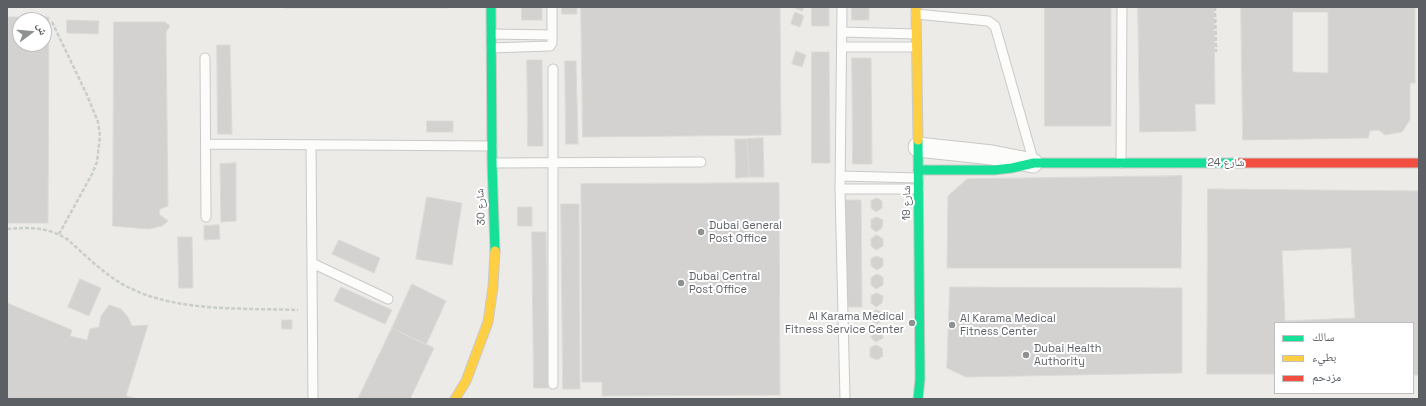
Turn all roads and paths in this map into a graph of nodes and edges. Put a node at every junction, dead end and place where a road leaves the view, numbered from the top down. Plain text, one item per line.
1 (491, 7) edge
2 (552, 7) edge
3 (842, 7) edge
4 (1122, 7) edge
5 (1215, 7) edge
6 (916, 10) edge
7 (52, 22) dead end
8 (842, 32) junction
9 (491, 34) junction
10 (916, 34) junction
11 (552, 35) junction
12 (842, 47) junction
13 (916, 47) junction
14 (491, 48) junction
15 (1216, 52) dead end
16 (205, 58) dead end
17 (553, 69) dead end
18 (206, 144) junction
19 (311, 145) junction
20 (492, 146) junction
21 (918, 147) junction
22 (553, 162) junction
23 (701, 162) dead end
24 (492, 163) junction
25 (1034, 163) junction
26 (1121, 163) junction
27 (1419, 163) edge
28 (918, 174) junction
29 (841, 176) junction
30 (840, 189) junction
31 (919, 189) junction
32 (206, 216) dead end
33 (7, 229) edge
34 (59, 234) junction
35 (312, 263) junction
36 (388, 298) dead end
37 (312, 311) junction
38 (553, 384) dead end
39 (313, 399) edge
40 (455, 399) edge
41 (845, 399) edge
42 (918, 399) edge

1 - 9 street, شارع 30
2 - 11 lane
3 - 8 lane
4 - 26 lane
5 - 15 path
6 - 10 street, شارع 19
6 - 25 lane
7 - 34 path
8 - 10 lane
8 - 12 lane
9 - 11 lane
9 - 14 street, شارع 30
10 - 13 street, شارع 19
11 - 14 lane
12 - 13 lane
12 - 29 lane
13 - 21 street, شارع 19
14 - 20 street, شارع 30
16 - 18 lane
17 - 22 lane
18 - 19 lane
18 - 32 lane
19 - 20 lane
19 - 35 lane
20 - 24 street, شارع 30
21 - 25 street, شارع 24
21 - 28 street, شارع 19
22 - 23 lane
22 - 24 lane
22 - 38 lane
24 - 40 street, شارع 30
25 - 26 street, شارع 24
25 - 28 street, شارع 24
26 - 27 street, شارع 24
28 - 29 lane
28 - 31 street, شارع 19
29 - 30 lane
30 - 31 lane
30 - 41 lane
31 - 42 street, شارع 19
33 - 34 path
34 - 37 path
35 - 36 lane
35 - 37 lane
37 - 39 lane

